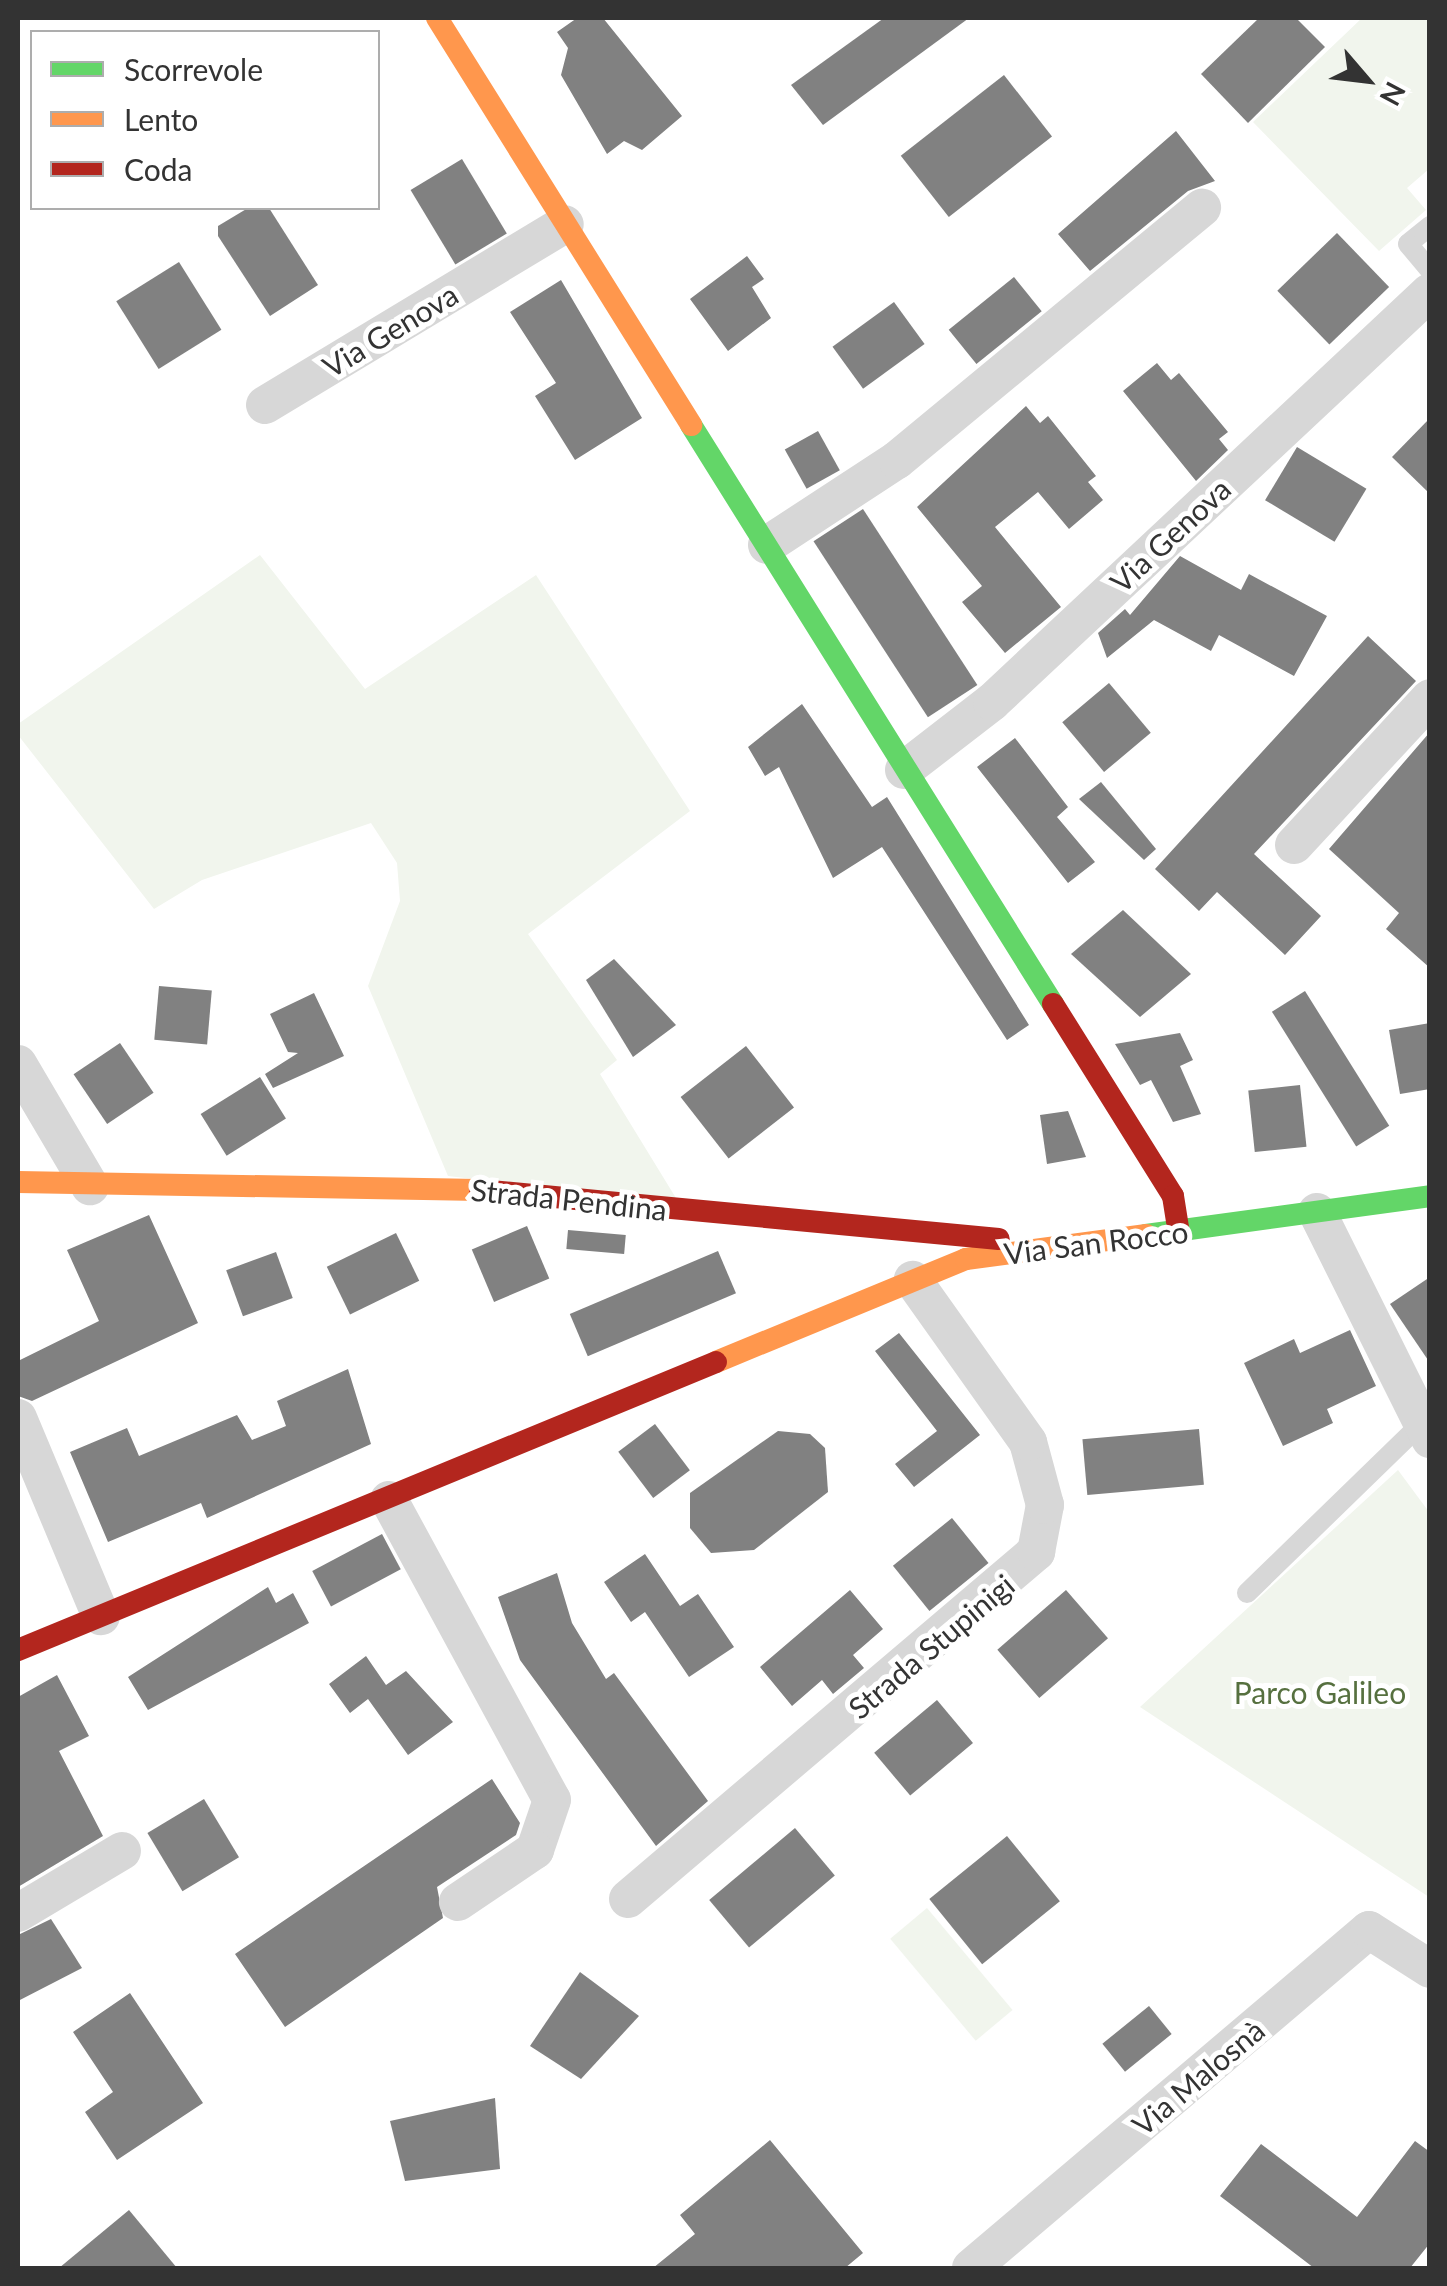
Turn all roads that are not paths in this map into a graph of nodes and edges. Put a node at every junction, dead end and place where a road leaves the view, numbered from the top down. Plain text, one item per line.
1 (437, 18) edge
2 (1202, 208) dead end
3 (565, 224) junction
4 (1430, 226) edge
5 (1430, 270) edge
6 (1430, 292) edge
7 (265, 405) dead end
8 (767, 545) junction
9 (1430, 698) edge
10 (904, 770) junction
11 (1294, 845) dead end
12 (18, 1064) edge
13 (18, 1182) edge
14 (90, 1186) junction
15 (1430, 1196) edge
16 (1317, 1212) junction
17 (1179, 1232) junction
18 (1046, 1242) junction
19 (913, 1280) junction
20 (18, 1418) edge
21 (1425, 1431) edge
22 (390, 1500) junction
23 (1247, 1593) dead end
24 (101, 1616) junction
25 (18, 1650) edge
26 (122, 1851) dead end
27 (628, 1900) dead end
28 (458, 1902) dead end
29 (18, 1913) edge
30 (1430, 1969) edge
31 (970, 2268) edge

1 - 3 street
2 - 8 street
3 - 7 street, Via Genova
3 - 8 street
4 - 5 lane
6 - 10 street, Via Genova
8 - 10 street
9 - 11 street
10 - 17 street
12 - 14 street
13 - 14 street, Strada Pendina
14 - 18 street, Strada Pendina
15 - 16 street, Via San Rocco
16 - 17 street, Via San Rocco
16 - 21 street
17 - 18 street, Via San Rocco
18 - 19 street, Via San Rocco
19 - 22 street, Via San Rocco
19 - 27 street, Strada Stupinigi
20 - 24 street
21 - 23 lane
22 - 24 street
22 - 28 street
24 - 25 street
26 - 29 street
30 - 31 street, Via Malosnà

